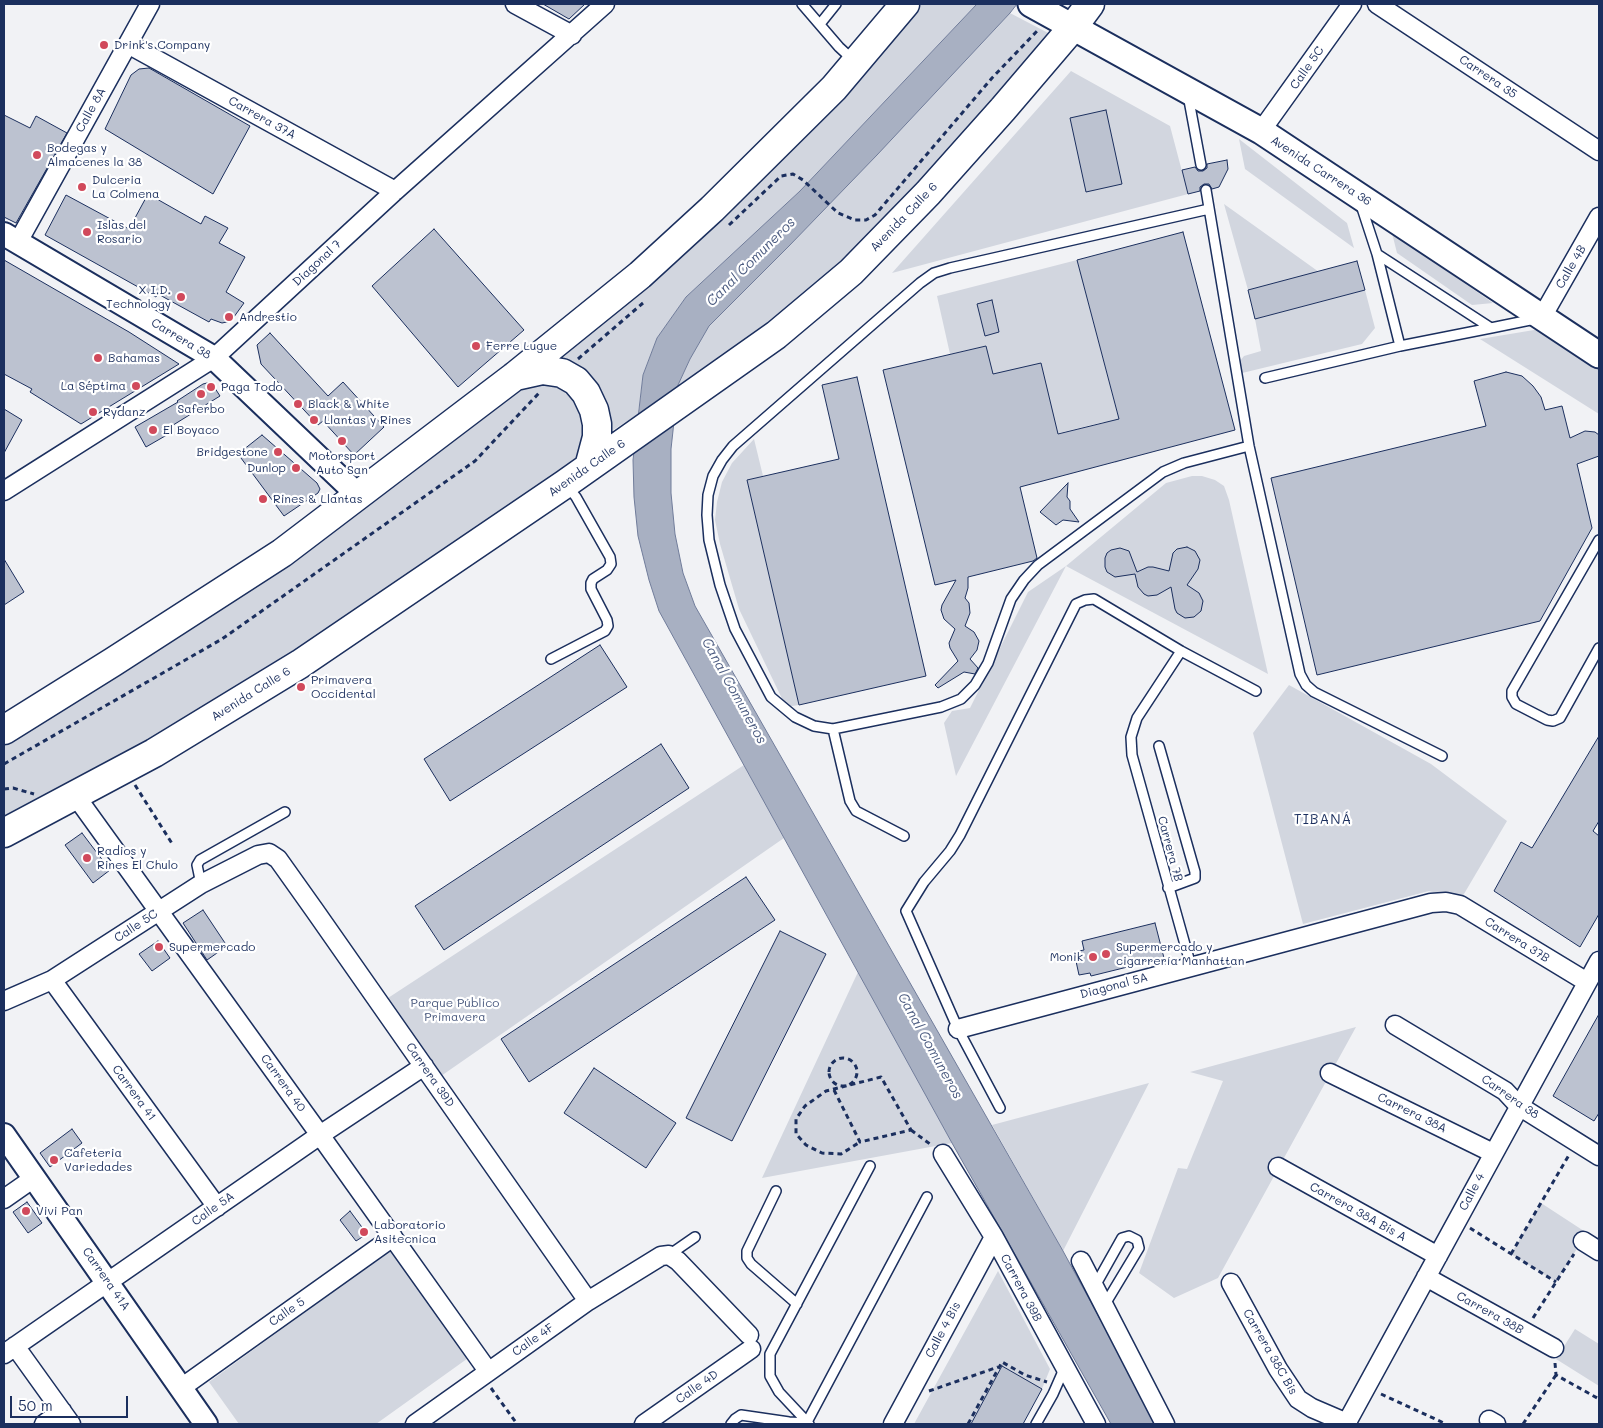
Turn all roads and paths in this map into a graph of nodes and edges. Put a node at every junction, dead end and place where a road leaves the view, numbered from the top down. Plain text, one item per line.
1 (150, 4) edge
2 (515, 4) edge
3 (605, 4) edge
4 (802, 4) edge
5 (836, 4) edge
6 (905, 4) edge
7 (1090, 4) edge
8 (1352, 4) edge
9 (1378, 4) edge
10 (1052, 15) edge
11 (820, 24) junction
12 (572, 35) junction
13 (128, 44) junction
14 (856, 62) junction
15 (1187, 90) junction
16 (1261, 131) junction
17 (1599, 151) edge
18 (1201, 165) dead end
19 (1206, 190) dead end
20 (395, 191) junction
21 (1358, 195) junction
22 (1209, 210) junction
23 (1599, 217) edge
24 (726, 227) dead end
25 (11, 238) edge
26 (1377, 254) junction
27 (649, 297) dead end
28 (1542, 317) junction
29 (1490, 328) junction
30 (1400, 346) junction
31 (1599, 355) edge
32 (214, 358) junction
33 (562, 373) junction
34 (515, 376) junction
35 (1265, 378) dead end
36 (1249, 446) junction
37 (598, 460) junction
38 (566, 484) junction
39 (4, 491) edge
40 (358, 495) junction
41 (1599, 540) edge
42 (1599, 648) edge
43 (1181, 651) junction
44 (551, 659) dead end
45 (1256, 691) dead end
46 (833, 729) junction
47 (4, 730) edge
48 (1159, 746) dead end
49 (1442, 756) dead end
50 (4, 764) edge
51 (133, 782) dead end
52 (76, 795) junction
53 (285, 812) dead end
54 (4, 833) edge
55 (904, 836) dead end
56 (172, 845) dead end
57 (269, 853) joint
58 (201, 884) junction
59 (1168, 888) junction
60 (1446, 902) joint
61 (159, 912) junction
62 (1599, 960) edge
63 (1190, 966) junction
64 (52, 980) junction
65 (1587, 982) junction
66 (4, 1001) edge
67 (1395, 1025) dead end
68 (958, 1029) junction
69 (424, 1066) junction
70 (1330, 1073) dead end
71 (846, 1087) junction
72 (834, 1090) junction
73 (1519, 1106) junction
74 (1000, 1108) dead end
75 (911, 1130) junction
76 (4, 1135) edge
77 (320, 1135) junction
78 (860, 1142) junction
79 (1577, 1142) junction
80 (943, 1154) joint
81 (1493, 1154) junction
82 (1599, 1156) edge
83 (870, 1166) dead end
84 (1278, 1167) dead end
85 (34, 1178) junction
86 (776, 1191) dead end
87 (927, 1197) dead end
88 (4, 1199) edge
89 (217, 1207) junction
90 (1457, 1220) junction
91 (994, 1236) junction
92 (393, 1237) junction
93 (695, 1237) dead end
94 (1583, 1241) joint
95 (1599, 1251) edge
96 (1510, 1254) junction
97 (1438, 1256) junction
98 (662, 1257) junction
99 (1081, 1261) dead end
100 (1426, 1277) junction
101 (1556, 1282) junction
102 (108, 1283) junction
103 (1231, 1283) dead end
104 (1095, 1286) junction
105 (588, 1301) junction
106 (797, 1304) junction
107 (1104, 1306) junction
108 (1524, 1332) junction
109 (1554, 1348) joint
110 (9, 1350) edge
111 (999, 1367) junction
112 (485, 1374) junction
113 (1556, 1375) junction
114 (1060, 1376) junction
115 (1366, 1387) junction
116 (181, 1388) junction
117 (906, 1399) junction
118 (1599, 1399) edge
119 (67, 1418) edge
120 (44, 1424) edge
121 (206, 1424) edge
122 (414, 1424) edge
123 (517, 1424) edge
124 (644, 1424) edge
125 (732, 1424) edge
126 (807, 1424) edge
127 (893, 1424) edge
128 (968, 1424) edge
129 (1036, 1424) edge
130 (1096, 1424) edge
131 (1165, 1424) edge
132 (1347, 1424) edge
133 (1446, 1424) edge
134 (1524, 1424) edge

1 - 13 street, Calle 8A
2 - 12 street
3 - 12 street, Diagonal 7
4 - 11 lane
5 - 11 lane
6 - 14 main road
7 - 10 main road, Avenida Calle 6
8 - 16 street, Calle 5C
9 - 17 street, Carrera 35
10 - 15 main road, Avenida Carrera 36
10 - 24 path
10 - 37 main road, Avenida Calle 6
11 - 14 lane
12 - 20 street, Diagonal 7
13 - 20 street, Carrera 37A
13 - 25 street, Calle 8A
14 - 34 main road
15 - 16 main road, Avenida Carrera 36
15 - 18 lane
16 - 21 main road, Avenida Carrera 36
19 - 22 lane
20 - 32 street, Diagonal 7
21 - 26 lane
21 - 28 main road, Avenida Carrera 36
22 - 36 lane
22 - 46 lane
23 - 28 street, Calle 4B
25 - 32 street, Carrera 38
26 - 29 lane
26 - 30 lane
27 - 33 path
28 - 29 lane
28 - 31 main road, Avenida Carrera 36
29 - 30 lane
30 - 35 lane
32 - 39 street, Diagonal 7
32 - 40 street, Carrera 38
33 - 34 main road
33 - 37 main road
33 - 50 path
34 - 40 main road
36 - 46 lane
36 - 49 lane
37 - 38 main road, Avenida Calle 6
38 - 44 lane
38 - 52 main road, Avenida Calle 6
40 - 47 main road
41 - 42 lane
43 - 45 lane
43 - 59 lane, Carrera 7B
43 - 68 lane
46 - 55 lane
48 - 59 lane
51 - 56 path
52 - 54 main road, Avenida Calle 6
52 - 61 street, Carrera 40
53 - 58 lane
57 - 58 street, Calle 5C
57 - 69 street, Carrera 39D
58 - 61 street, Calle 5C
59 - 63 lane, Carrera 7B
60 - 63 street, Diagonal 5A
60 - 65 street, Carrera 37B
61 - 64 street, Calle 5C
61 - 77 street, Carrera 40
62 - 65 street, Calle 4
63 - 68 street, Diagonal 5A
64 - 66 street, Calle 5C
64 - 89 street, Carrera 41
65 - 73 street, Calle 4
67 - 73 street, Carrera 38
68 - 74 lane
69 - 77 street, Calle 5A
69 - 105 street, Carrera 39D
70 - 81 street, Carrera 38A
71 - 71 path
71 - 72 path
71 - 75 path
72 - 78 path
72 - 78 path
73 - 79 street, Carrera 38
73 - 81 street, Calle 4
75 - 78 path
75 - 80 path
76 - 85 street, Carrera 41A
77 - 89 street, Calle 5A
77 - 92 street, Carrera 40
79 - 82 street, Carrera 38
79 - 96 path
80 - 91 street, Carrera 39B
81 - 90 street, Calle 4
83 - 106 lane
84 - 97 street, Carrera 38A Bis A
85 - 88 street
85 - 102 street, Carrera 41A
86 - 106 lane
87 - 126 lane
89 - 102 street, Calle 5A
90 - 96 path
90 - 97 street, Calle 4
91 - 114 street, Carrera 39B
91 - 117 street, Calle 4 Bis
92 - 112 street, Carrera 40
92 - 116 street, Calle 5
93 - 98 lane
94 - 95 street
94 - 101 path
96 - 101 path
97 - 100 street, Calle 4
98 - 105 street, Calle 4F
98 - 124 street, Calle 4D
99 - 104 street
100 - 108 street, Carrera 38B
100 - 115 street, Calle 4
101 - 108 path
102 - 110 street, Calle 5A
102 - 116 street, Carrera 41A
103 - 132 street, Carrera 38C Bis
104 - 107 street
104 - 107 lane
105 - 112 street, Calle 4F
106 - 126 lane
107 - 131 street
108 - 109 street, Carrera 38B
109 - 113 path
110 - 119 street
111 - 114 path
111 - 117 path
111 - 128 path
112 - 122 street, Calle 4F
112 - 123 path
113 - 118 path
113 - 134 path
114 - 129 lane
114 - 130 street, Carrera 39B
115 - 132 street, Calle 4
115 - 133 path
116 - 121 street, Carrera 41A
117 - 127 street, Calle 4 Bis
119 - 120 street
125 - 126 lane

